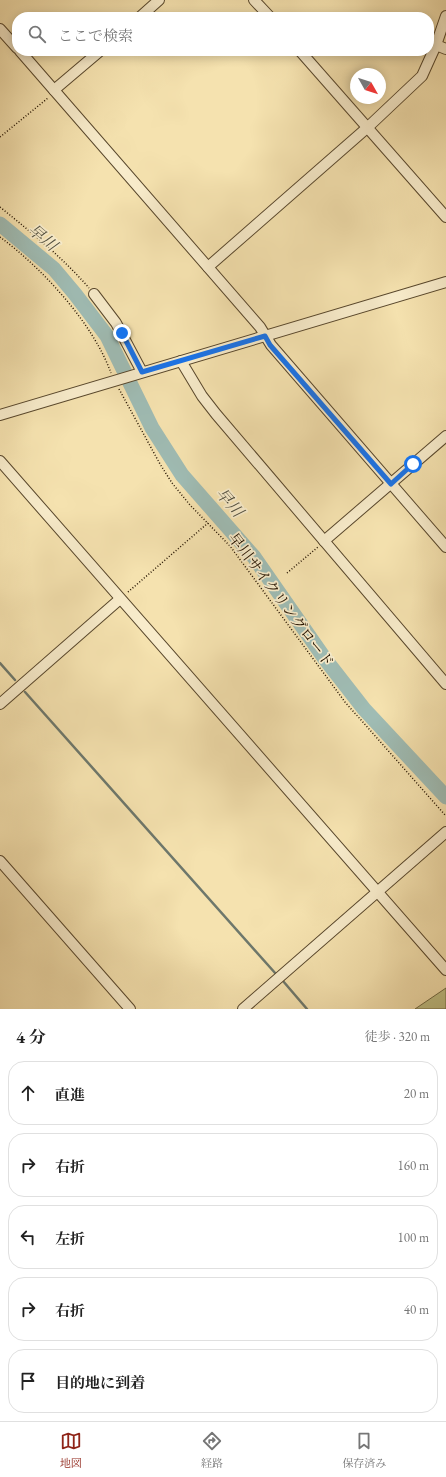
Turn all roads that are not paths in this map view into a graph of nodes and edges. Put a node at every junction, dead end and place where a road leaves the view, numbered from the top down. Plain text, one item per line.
1 (160, 0) edge
2 (254, 0) edge
3 (146, 12) edge
4 (265, 12) edge
5 (446, 16) edge
6 (0, 29) edge
7 (12, 42) edge
8 (441, 47) edge
9 (24, 56) edge
10 (94, 56) edge
11 (305, 56) edge
12 (54, 90) junction
13 (368, 126) junction
14 (446, 217) edge
15 (208, 267) junction
16 (446, 282) edge
17 (94, 294) road end
18 (265, 336) junction
19 (181, 361) junction
20 (141, 373) junction
21 (0, 415) edge
22 (446, 436) edge
23 (0, 461) edge
24 (391, 484) junction
25 (324, 541) junction
26 (446, 547) edge
27 (120, 599) junction
28 (446, 684) edge
29 (0, 704) edge
30 (446, 832) edge
31 (0, 861) edge
32 (377, 890) junction
33 (446, 970) edge
34 (130, 1009) edge
35 (243, 1009) edge

1 - 3 street
2 - 4 street
5 - 8 street
6 - 7 street
8 - 13 street
9 - 12 street
10 - 12 street
11 - 13 street
12 - 15 street
13 - 14 street
13 - 15 street
15 - 18 street
16 - 18 street
17 - 20 street
18 - 19 street
18 - 24 street
19 - 20 street
19 - 25 street
20 - 21 street
22 - 24 street
23 - 27 street
24 - 25 street
24 - 26 street
25 - 28 street
27 - 29 street
27 - 32 street
30 - 32 street
31 - 34 street
32 - 33 street
32 - 35 street

